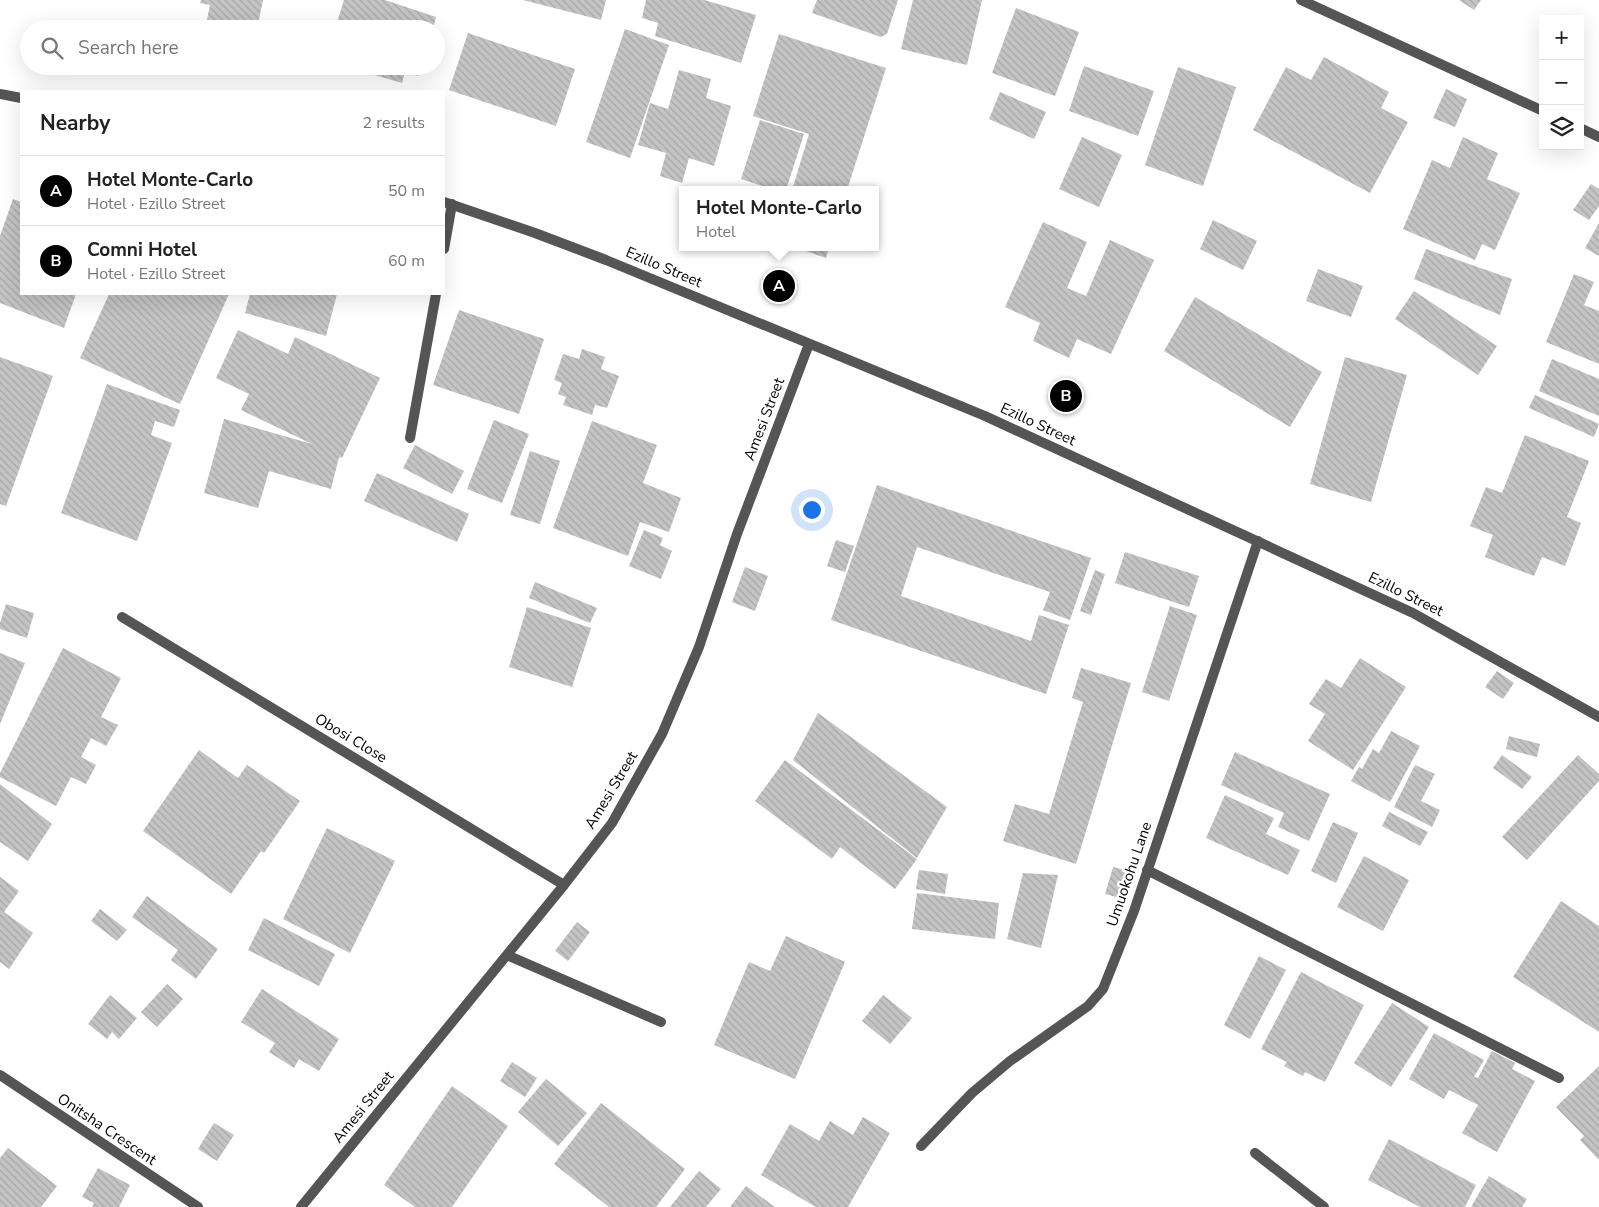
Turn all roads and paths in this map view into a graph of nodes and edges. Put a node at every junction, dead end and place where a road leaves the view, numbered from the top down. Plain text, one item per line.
1 (1301, 0) edge
2 (0, 94) edge
3 (20, 98) edge
4 (1539, 109) edge
5 (1584, 130) edge
6 (1599, 137) edge
7 (448, 203) edge
8 (445, 237) edge
9 (436, 295) edge
10 (809, 344) junction
11 (410, 438) dead end
12 (1258, 541) junction
13 (122, 617) dead end
14 (1599, 717) edge
15 (1147, 870) junction
16 (564, 885) junction
17 (507, 955) junction
18 (661, 1022) dead end
19 (0, 1075) edge
20 (1559, 1078) dead end
21 (921, 1146) dead end
22 (1254, 1153) dead end
23 (198, 1207) edge
24 (301, 1207) edge
25 (1324, 1207) edge

1 - 4 street
2 - 3 street
5 - 6 street
7 - 8 street
7 - 10 street, Ezillo Street
9 - 11 street
10 - 12 street, Ezillo Street
10 - 16 street, Amesi Street
12 - 14 street, Ezillo Street
12 - 15 street, Umuokohu Lane
13 - 16 street, Obosi Close
15 - 20 street
15 - 21 street, Umuokohu Lane
16 - 17 street, Amesi Street
17 - 18 street
17 - 24 street, Amesi Street
19 - 23 street, Onitsha Crescent
22 - 25 street

